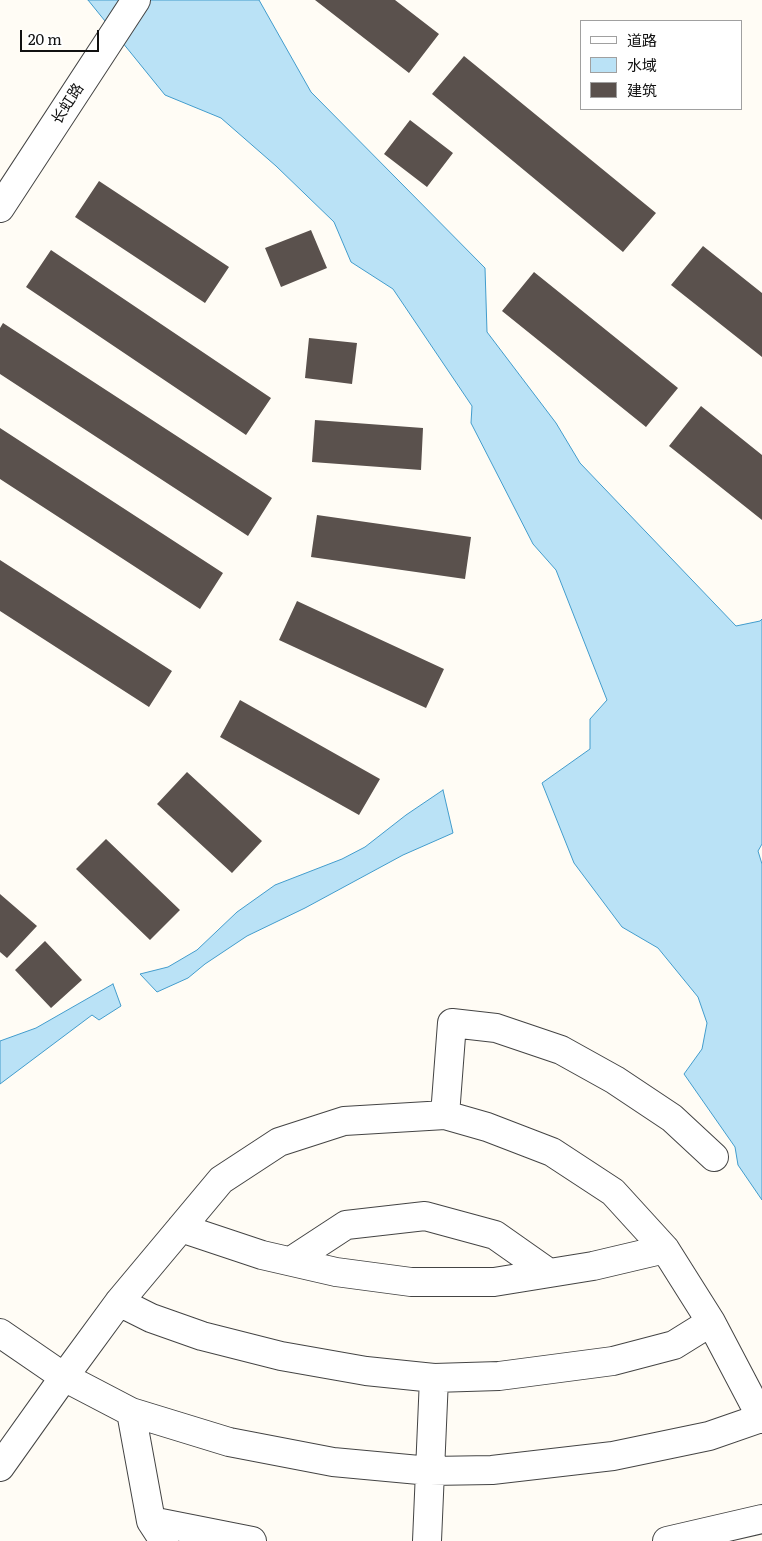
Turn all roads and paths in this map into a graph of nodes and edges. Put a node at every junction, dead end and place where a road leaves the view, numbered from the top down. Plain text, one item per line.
1 (136, 0) edge
2 (0, 208) edge
3 (445, 1115) junction
4 (714, 1157) dead end
5 (181, 1228) junction
6 (665, 1249) junction
7 (291, 1261) junction
8 (549, 1274) junction
9 (119, 1302) junction
10 (711, 1322) junction
11 (0, 1333) edge
12 (64, 1377) junction
13 (434, 1378) junction
14 (131, 1412) junction
15 (762, 1418) edge
16 (0, 1467) edge
17 (430, 1471) junction
18 (762, 1519) edge
19 (158, 1531) edge
20 (681, 1540) edge
21 (252, 1541) edge
22 (427, 1541) edge

1 - 2 street, 长虹路
3 - 4 street
3 - 5 street
3 - 6 street
5 - 7 street
5 - 9 street
6 - 8 street
6 - 10 street
7 - 8 street
7 - 8 street
9 - 12 street
9 - 13 street
10 - 13 street
10 - 15 street
11 - 12 street
12 - 14 street
12 - 16 street
13 - 17 street
14 - 17 street
14 - 19 street
15 - 17 street
17 - 22 street
18 - 20 street
19 - 21 street

